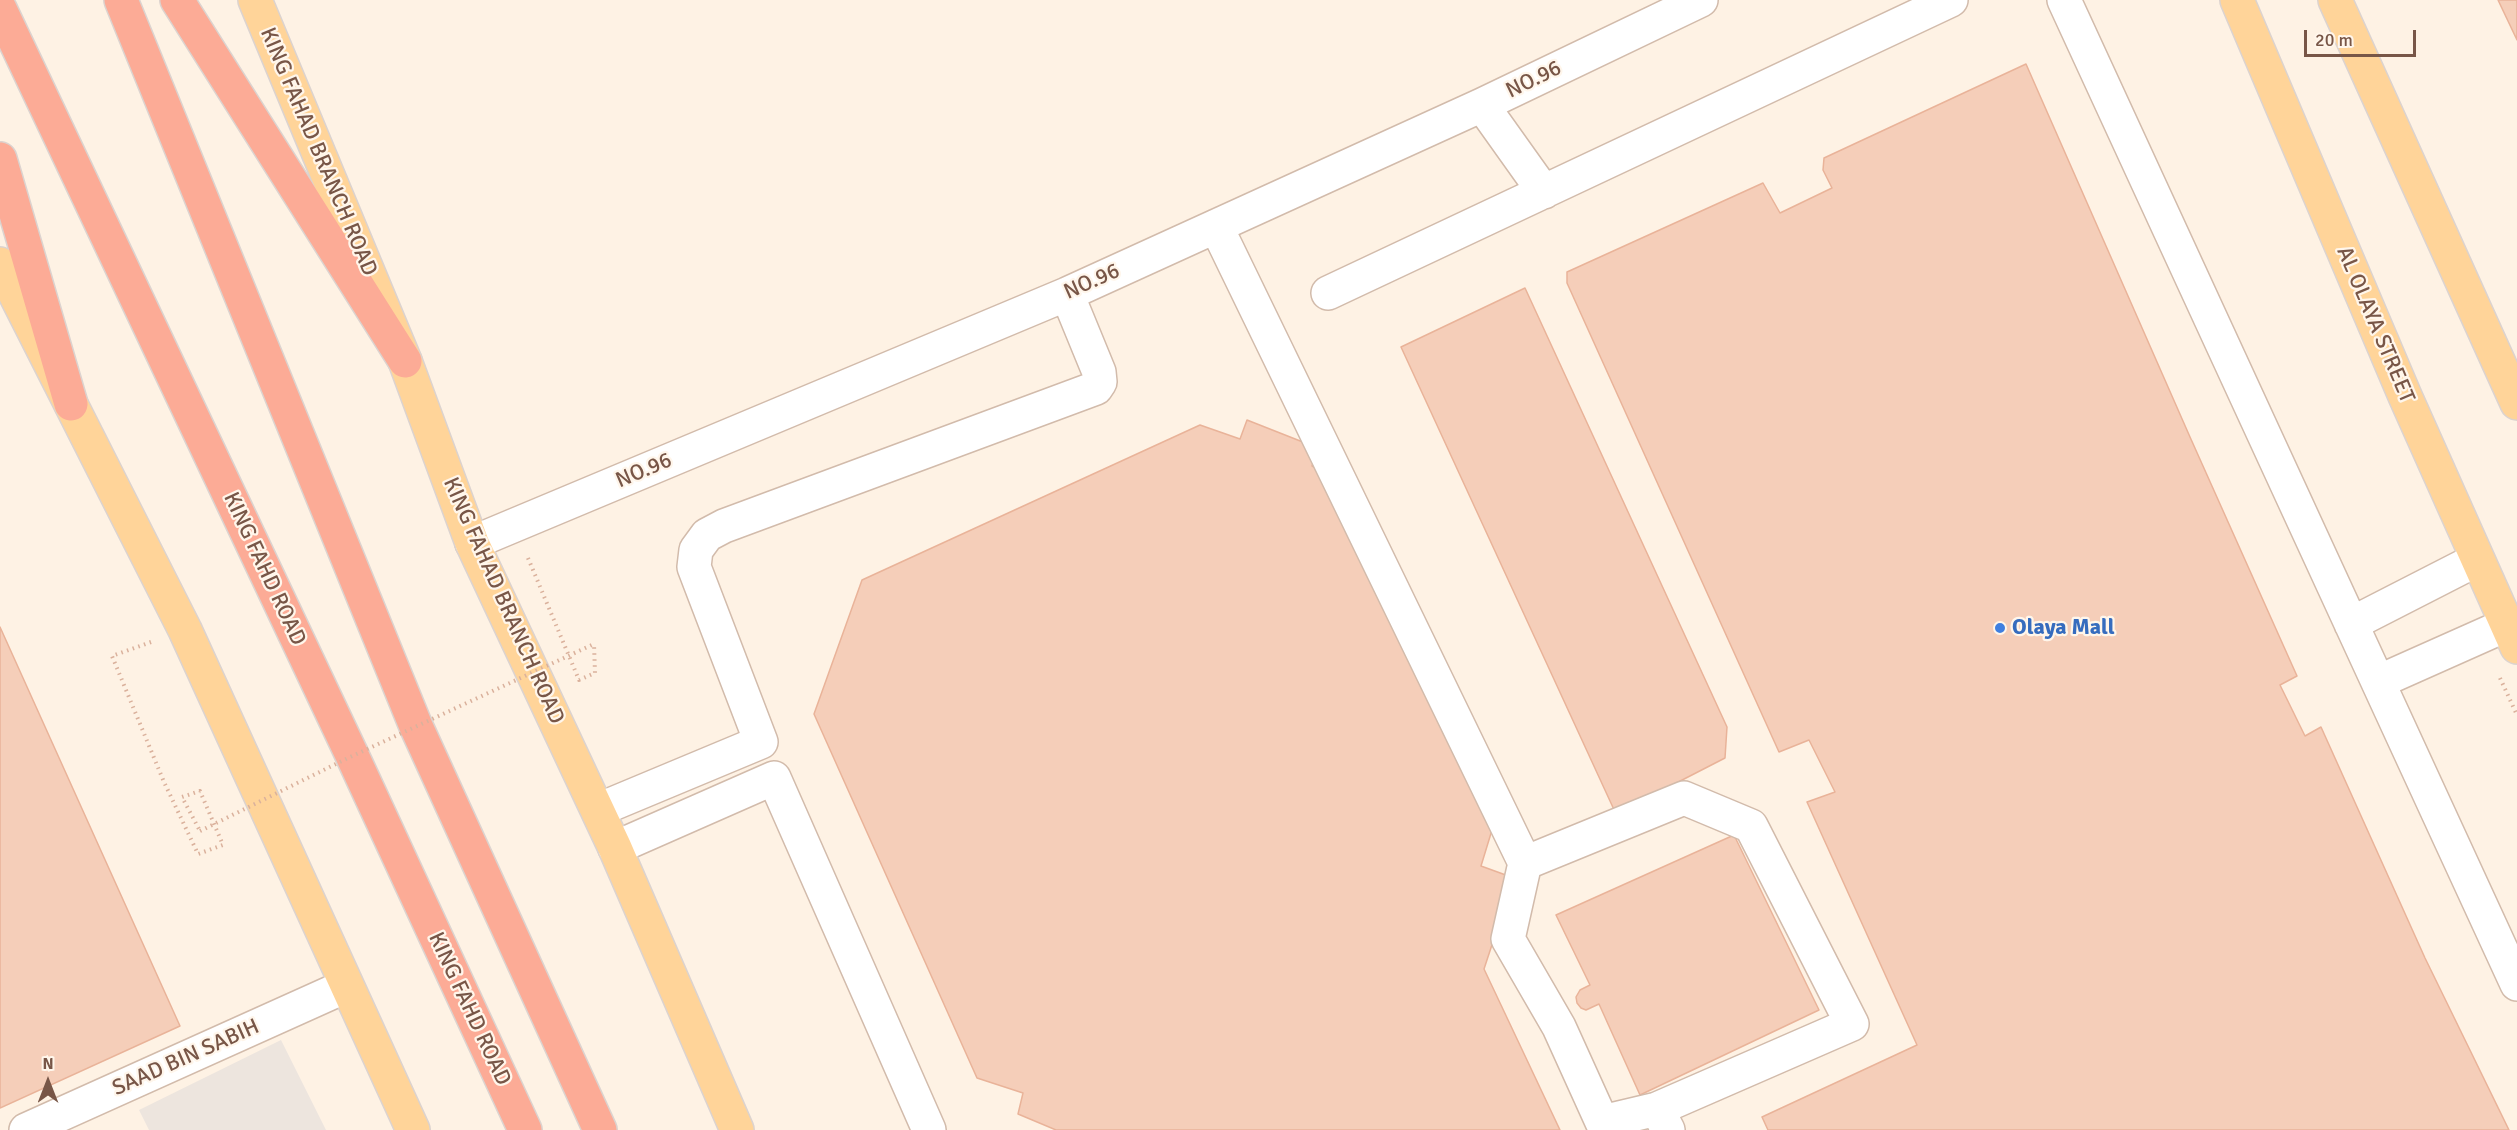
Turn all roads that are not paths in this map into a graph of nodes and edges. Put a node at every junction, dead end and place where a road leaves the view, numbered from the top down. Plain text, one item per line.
1 (121, 0) edge
2 (177, 0) edge
3 (255, 0) edge
4 (1701, 0) edge
5 (1951, 0) edge
6 (2064, 0) edge
7 (2238, 0) edge
8 (2335, 0) edge
9 (0, 9) edge
10 (1482, 105) junction
11 (0, 159) edge
12 (1544, 192) junction
13 (1216, 226) junction
14 (0, 264) edge
15 (1328, 293) dead end
16 (1067, 294) junction
17 (405, 361) junction
18 (2517, 403) edge
19 (71, 404) junction
20 (472, 543) junction
21 (2476, 560) junction
22 (2351, 624) junction
23 (2512, 636) edge
24 (2378, 682) junction
25 (761, 742) junction
26 (774, 778) junction
27 (598, 810) junction
28 (615, 848) junction
29 (1525, 863) junction
30 (2517, 984) edge
31 (346, 986) junction
32 (1662, 1119) edge
33 (26, 1130) edge
34 (413, 1130) edge
35 (525, 1130) edge
36 (600, 1130) edge
37 (737, 1130) edge
38 (929, 1130) edge

1 - 36 highway
2 - 17 highway
3 - 17 main road, KING FAHAD BRANCH ROAD
4 - 10 street, NO.96
5 - 12 street
6 - 22 street
7 - 21 main road, AL OLAYA STREET
8 - 18 main road
9 - 35 highway, KING FAHD ROAD
10 - 12 street
10 - 13 street, NO.96
11 - 19 highway
12 - 15 street
13 - 16 street, NO.96
13 - 29 street
14 - 19 main road
16 - 20 street, NO.96
16 - 25 street
17 - 20 main road, KING FAHAD BRANCH ROAD
19 - 31 main road
20 - 27 main road, KING FAHAD BRANCH ROAD
21 - 22 street
21 - 23 main road, AL OLAYA STREET
22 - 24 street
23 - 24 street
24 - 30 street
25 - 26 street
25 - 27 street
26 - 28 street
26 - 38 street
27 - 28 main road, KING FAHAD BRANCH ROAD
28 - 37 main road, KING FAHAD BRANCH ROAD
29 - 32 street
29 - 32 street
31 - 33 street, SAAD BIN SABIH
31 - 34 main road

